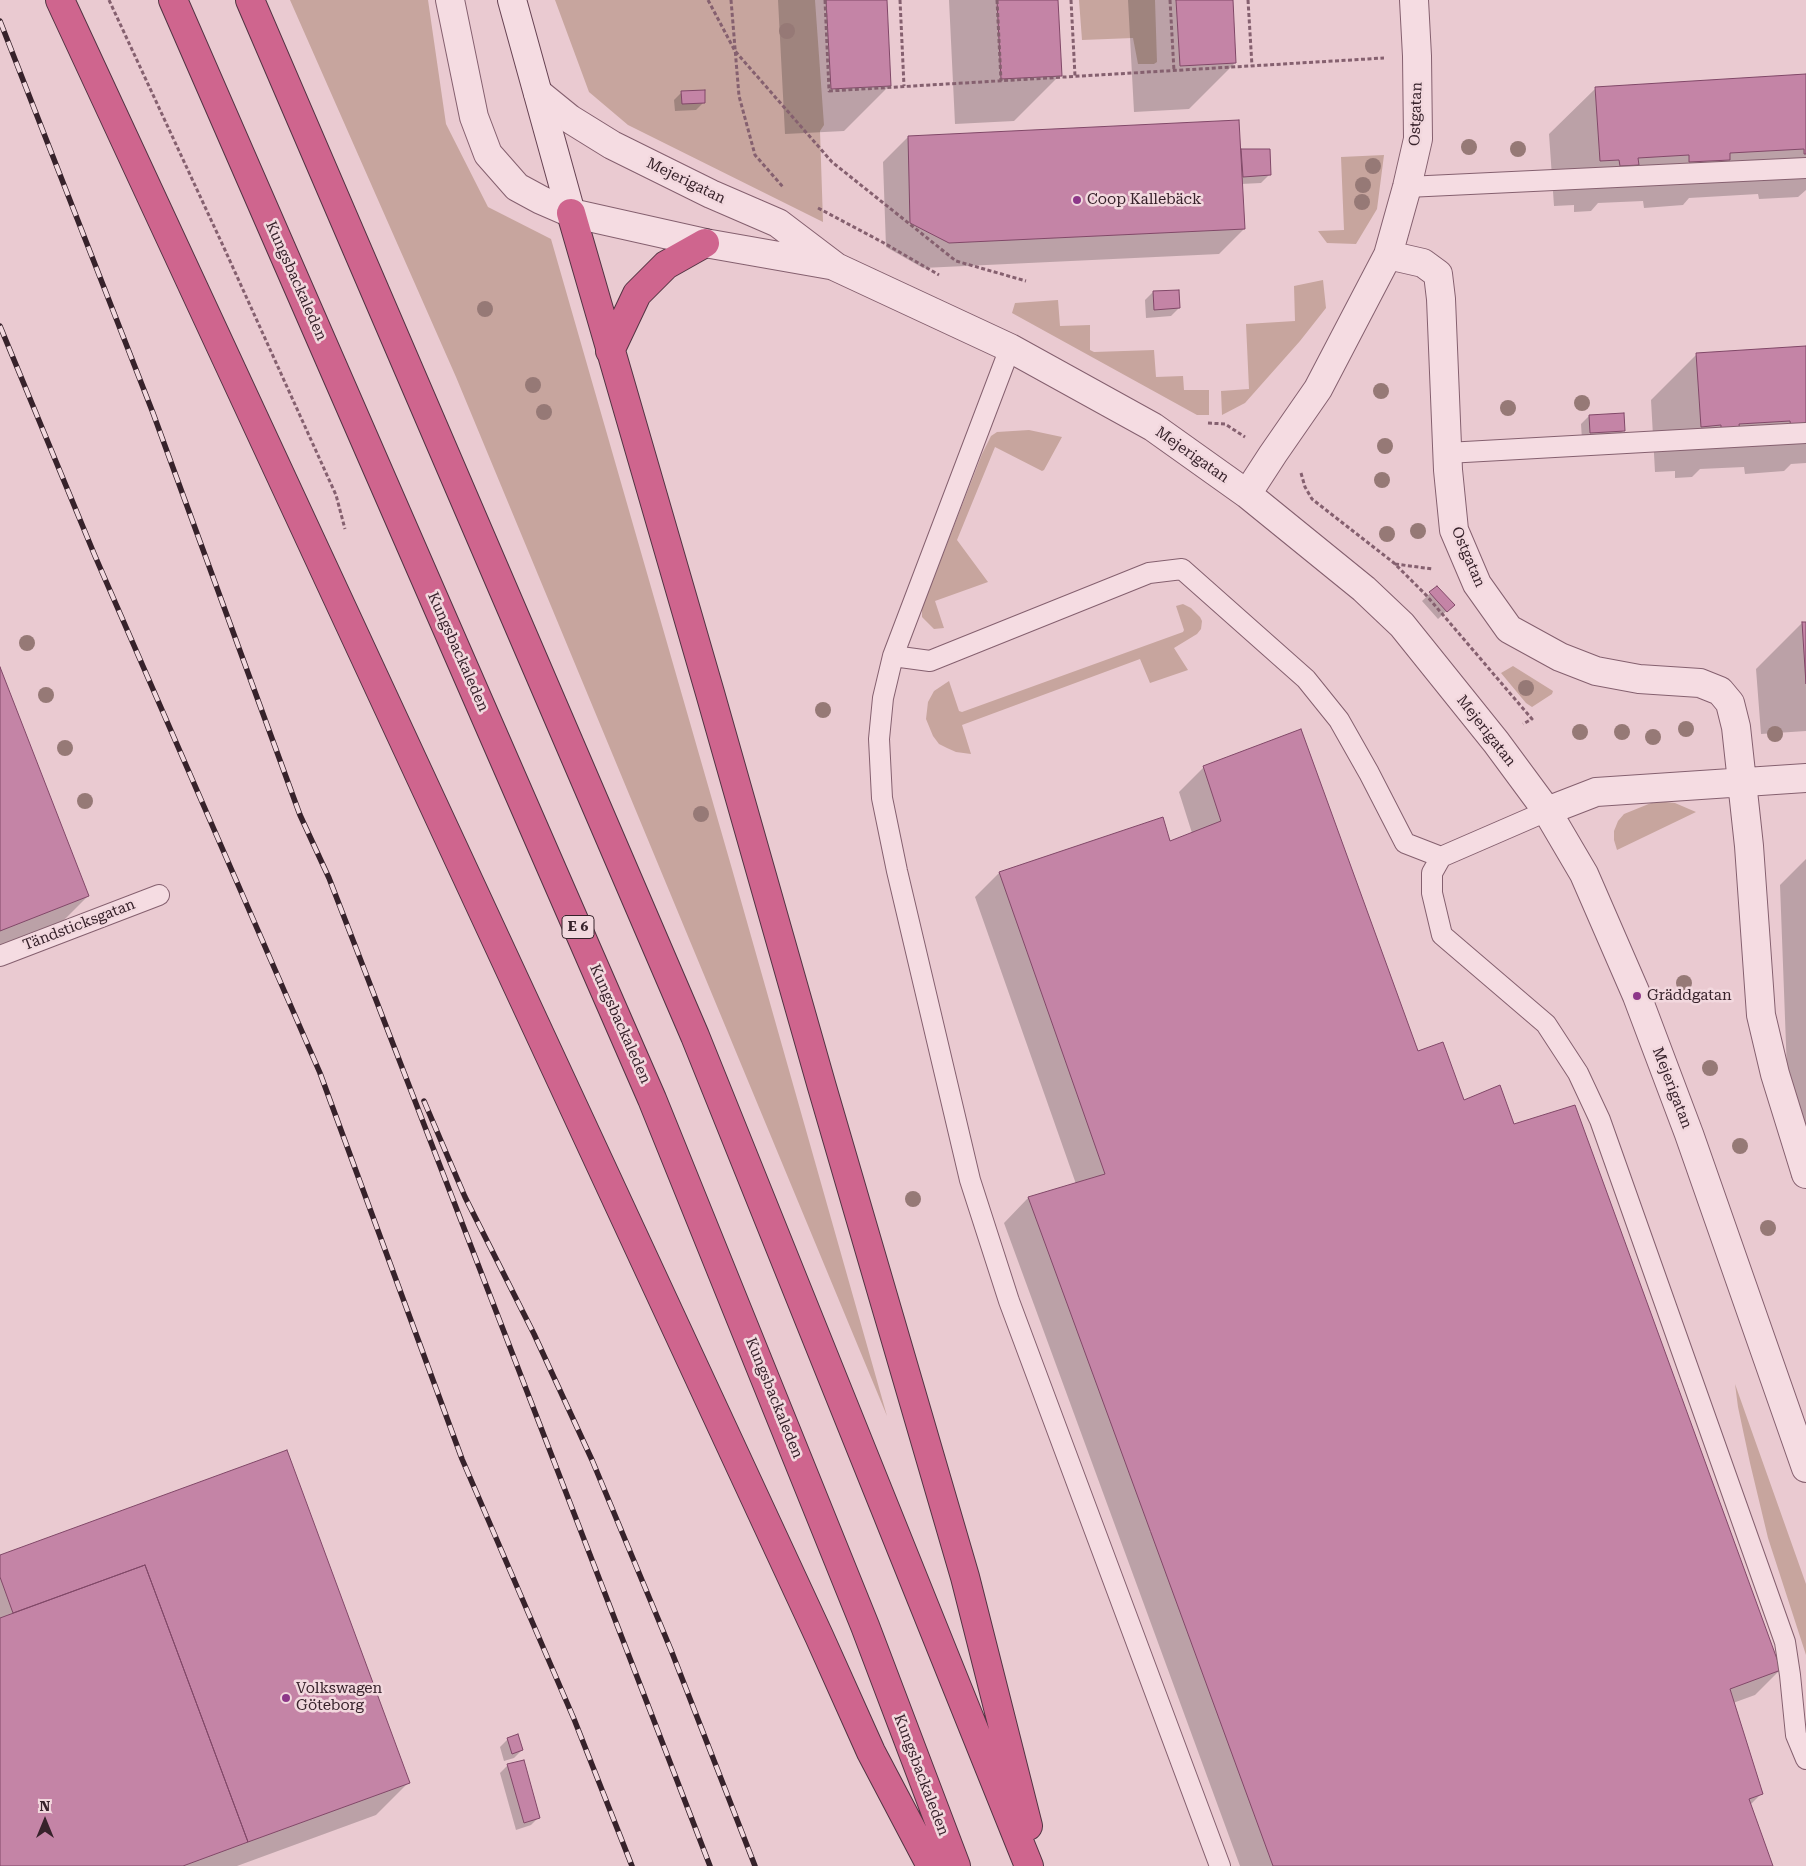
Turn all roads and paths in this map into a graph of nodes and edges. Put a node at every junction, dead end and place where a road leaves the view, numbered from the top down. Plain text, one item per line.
1 (60, 0) edge
2 (109, 0) edge
3 (173, 0) edge
4 (250, 0) edge
5 (450, 0) edge
6 (512, 0) edge
7 (708, 0) edge
8 (825, 0) edge
9 (900, 0) edge
10 (996, 0) edge
11 (1071, 0) edge
12 (1170, 0) edge
13 (1248, 0) edge
14 (1414, 0) edge
15 (1417, 56) junction
16 (1252, 66) junction
17 (1174, 71) junction
18 (1076, 76) junction
19 (1001, 81) junction
20 (904, 86) junction
21 (538, 93) junction
22 (1806, 168) edge
23 (1407, 187) junction
24 (571, 213) junction
25 (706, 243) junction
26 (226, 250) dead end
27 (1388, 255) junction
28 (836, 267) junction
29 (1026, 280) dead end
30 (1010, 348) junction
31 (610, 351) junction
32 (1806, 433) edge
33 (1448, 453) junction
34 (1247, 494) junction
35 (893, 656) junction
36 (1806, 778) edge
37 (1742, 781) junction
38 (1547, 811) junction
39 (1441, 857) junction
40 (159, 895) dead end
41 (0, 956) edge
42 (1806, 1174) edge
43 (1806, 1468) edge
44 (1806, 1759) edge
45 (932, 1866) edge
46 (956, 1866) edge
47 (1029, 1866) edge
48 (1038, 1866) edge
49 (1220, 1866) edge

1 - 45 highway
2 - 26 path
3 - 46 highway, Kungsbackaleden / E 6
4 - 47 highway
5 - 24 street, Mejerigatan
6 - 21 street
7 - 29 path
8 - 20 path
9 - 20 path
10 - 19 path
11 - 18 path
12 - 17 path
13 - 16 path
14 - 15 street, Ostgatan
15 - 16 path
15 - 23 street, Ostgatan
16 - 17 path
17 - 18 path
18 - 19 path
19 - 20 path
21 - 24 street
21 - 28 street, Mejerigatan
22 - 23 lane
23 - 27 street, Ostgatan
24 - 25 street, Mejerigatan
24 - 31 highway
25 - 28 street, Mejerigatan
25 - 31 highway
27 - 33 street, Ostgatan
27 - 34 street, Ostgatan
28 - 30 street, Mejerigatan
30 - 34 street, Mejerigatan
30 - 35 lane
31 - 48 highway
32 - 33 lane
33 - 37 street, Ostgatan
34 - 38 street, Mejerigatan
35 - 39 lane
35 - 49 lane
36 - 37 street
37 - 38 street
37 - 42 street
38 - 39 lane
38 - 43 street, Mejerigatan
39 - 44 lane
40 - 41 lane, Tändsticksgatan

